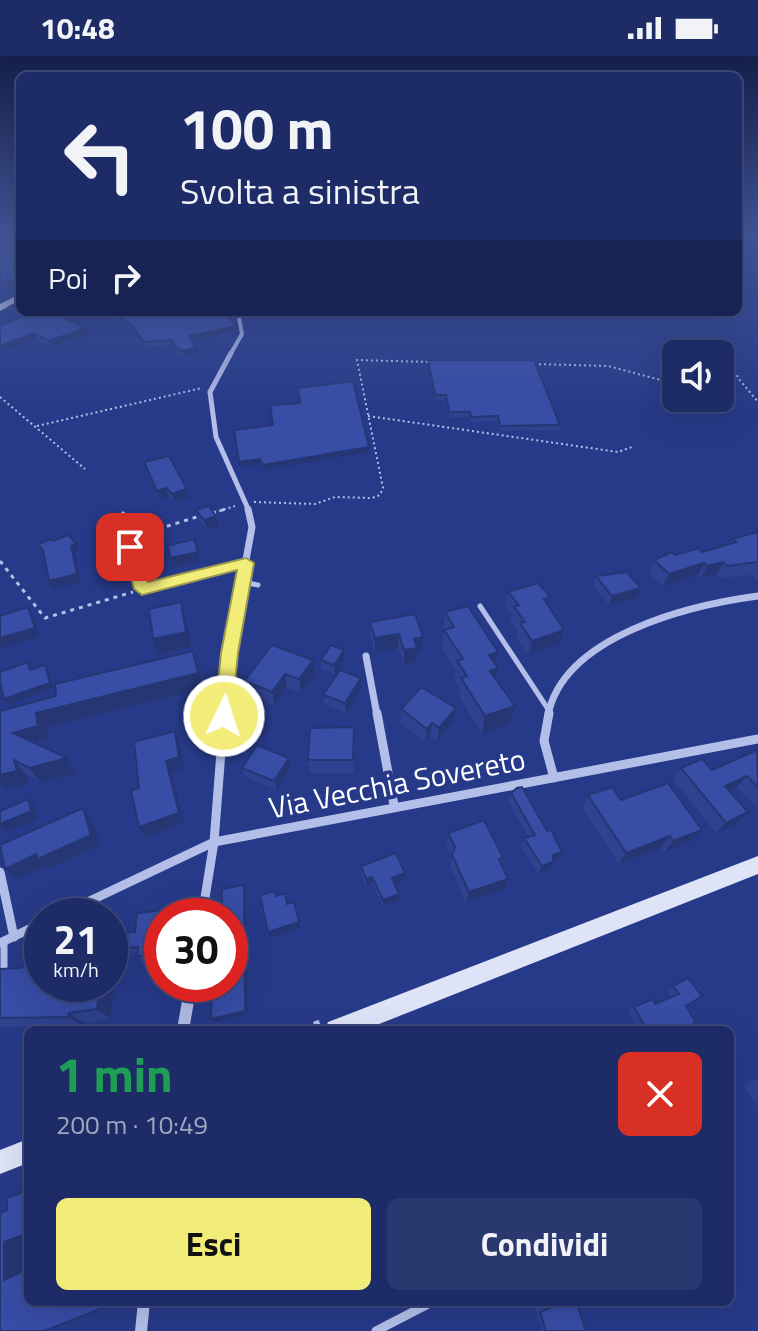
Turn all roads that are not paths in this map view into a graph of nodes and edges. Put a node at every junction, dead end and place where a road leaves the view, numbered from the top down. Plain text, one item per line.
1 (239, 316) edge
2 (130, 547) dead end
3 (246, 563) junction
4 (243, 582) junction
5 (258, 585) dead end
6 (758, 596) edge
7 (480, 606) dead end
8 (366, 656) dead end
9 (548, 709) junction
10 (758, 739) edge
11 (554, 778) junction
12 (394, 805) junction
13 (214, 842) junction
14 (758, 865) edge
15 (0, 872) edge
16 (96, 898) edge
17 (205, 898) edge
18 (24, 932) edge
19 (6, 941) edge
20 (12, 974) edge
21 (188, 1002) edge
22 (184, 1026) edge
23 (346, 1026) edge
24 (24, 1153) edge
25 (0, 1162) edge
26 (144, 1306) edge
27 (424, 1306) edge
28 (141, 1331) edge
29 (376, 1331) edge

1 - 3 street
2 - 3 street
3 - 4 street
4 - 5 lane
4 - 13 street
6 - 9 street
7 - 9 lane
8 - 12 street
9 - 11 street
10 - 11 street, Via Vecchia Sovereto
11 - 12 street, Via Vecchia Sovereto
12 - 13 street, Via Vecchia Sovereto
13 - 16 street, Via Vecchia Sovereto
13 - 17 street
14 - 23 main road
15 - 19 street
18 - 19 street
19 - 20 lane
21 - 22 street
24 - 25 main road
26 - 28 street
27 - 29 lane

